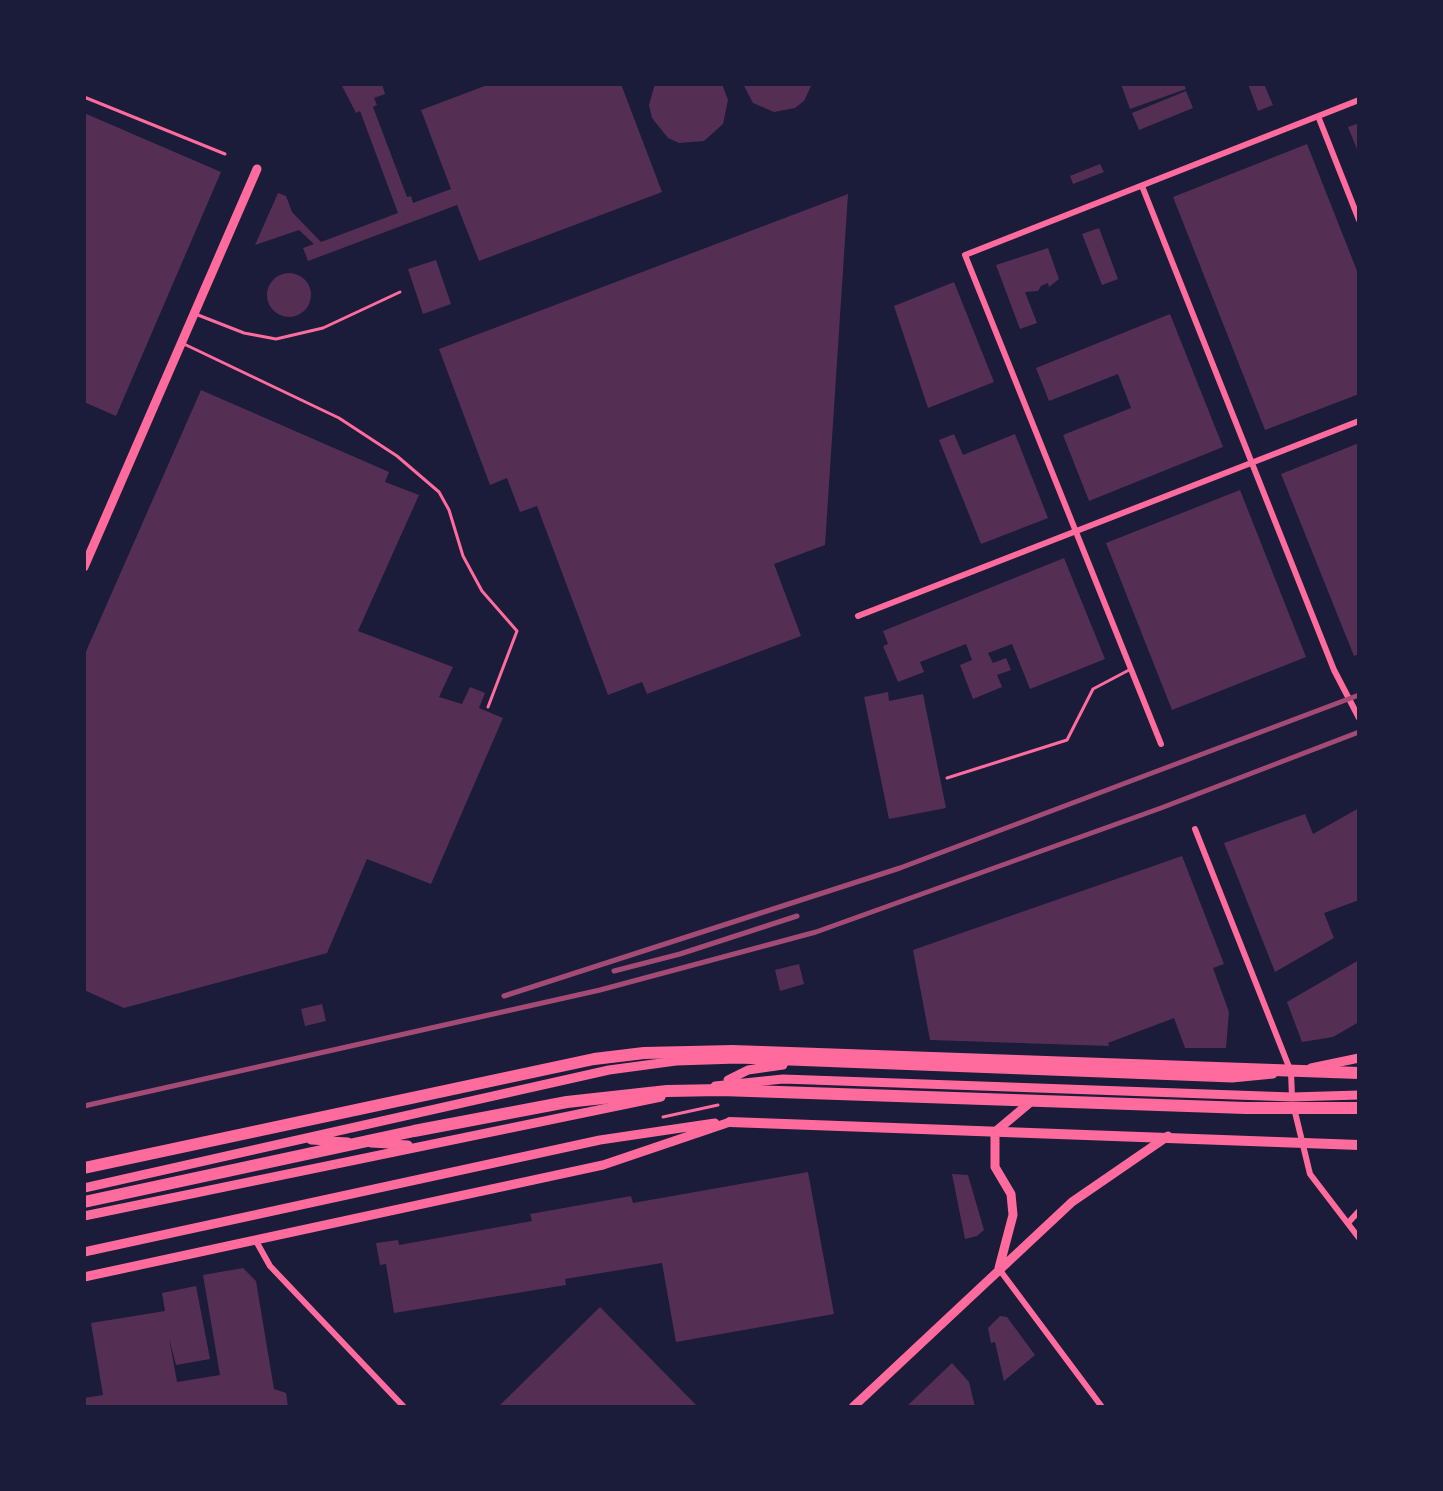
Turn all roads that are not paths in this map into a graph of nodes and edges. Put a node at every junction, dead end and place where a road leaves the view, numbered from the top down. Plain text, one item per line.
1 (84, 97) edge
2 (1359, 100) edge
3 (1318, 116) junction
4 (225, 154) dead end
5 (257, 169) dead end
6 (1142, 186) junction
7 (1359, 220) edge
8 (400, 292) dead end
9 (194, 314) junction
10 (182, 343) junction
11 (1359, 421) edge
12 (1253, 463) junction
13 (1076, 532) junction
14 (84, 567) edge
15 (858, 616) dead end
16 (1131, 669) junction
17 (488, 707) dead end
18 (1359, 718) edge
19 (1161, 744) dead end
20 (947, 778) dead end
21 (1195, 829) dead end
22 (1359, 1058) edge
23 (810, 1061) junction
24 (1359, 1065) edge
25 (1291, 1072) junction
26 (1318, 1072) junction
27 (1359, 1073) edge
28 (716, 1085) junction
29 (1047, 1088) junction
30 (1359, 1095) edge
31 (1292, 1097) junction
32 (1359, 1108) edge
33 (730, 1122) junction
34 (995, 1132) junction
35 (1168, 1136) junction
36 (299, 1140) junction
37 (1301, 1144) junction
38 (1359, 1145) edge
39 (420, 1146) junction
40 (84, 1168) edge
41 (84, 1188) edge
42 (84, 1202) edge
43 (1359, 1211) edge
44 (84, 1216) edge
45 (1348, 1223) junction
46 (1359, 1238) edge
47 (256, 1241) junction
48 (84, 1252) edge
49 (999, 1268) junction
50 (84, 1277) edge
51 (404, 1407) edge
52 (853, 1407) edge
53 (1102, 1407) edge

1 - 4 lane
2 - 3 street
3 - 6 street
3 - 7 street
5 - 9 main road
6 - 12 street
6 - 13 street
8 - 9 lane
9 - 10 main road
10 - 14 main road
10 - 17 lane
11 - 12 street
12 - 13 street
12 - 18 street
13 - 15 street
13 - 16 street
16 - 19 street
16 - 20 lane
21 - 25 street
22 - 25 main road
23 - 25 main road
23 - 28 main road
23 - 36 main road
24 - 26 highway
25 - 31 street
26 - 27 highway
26 - 40 highway
28 - 29 main road
28 - 39 main road
29 - 31 main road
29 - 34 main road
30 - 31 main road
31 - 37 street
32 - 42 highway
33 - 34 main road
33 - 47 main road
33 - 48 main road
34 - 35 main road
34 - 49 main road
35 - 37 main road
35 - 49 main road
36 - 39 main road
36 - 41 main road
37 - 38 main road
37 - 45 street
39 - 44 main road
43 - 45 street
45 - 46 street
47 - 50 main road
47 - 51 street
49 - 52 main road
49 - 53 street

